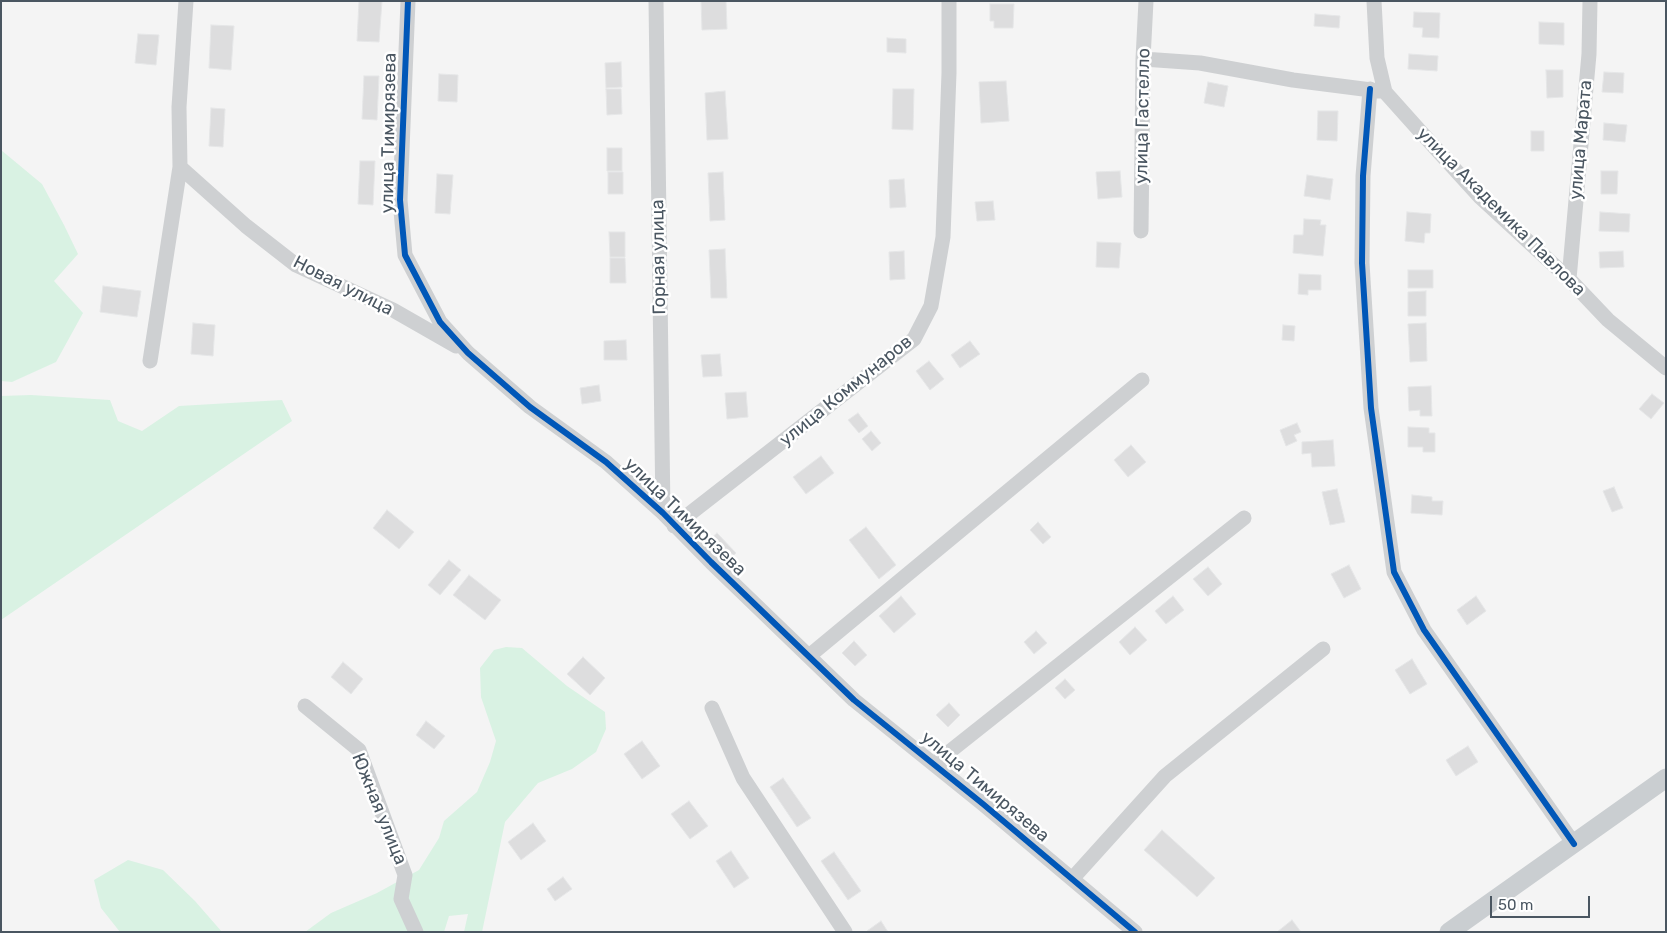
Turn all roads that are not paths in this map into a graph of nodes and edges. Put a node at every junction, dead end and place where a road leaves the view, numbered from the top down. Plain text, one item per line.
1 (186, 1) edge
2 (408, 1) edge
3 (656, 1) edge
4 (949, 1) edge
5 (1146, 1) edge
6 (1374, 1) edge
7 (1590, 1) edge
8 (1142, 59) junction
9 (1370, 90) junction
10 (1385, 92) junction
11 (180, 168) junction
12 (1141, 231) dead end
13 (1569, 279) junction
14 (468, 353) junction
15 (150, 361) dead end
16 (1666, 368) edge
17 (1142, 380) dead end
18 (663, 514) junction
19 (1244, 518) dead end
20 (674, 526) junction
21 (1323, 649) dead end
22 (808, 656) junction
23 (305, 706) dead end
24 (712, 708) dead end
25 (934, 764) junction
26 (1666, 778) edge
27 (1574, 844) junction
28 (1072, 879) junction
29 (416, 932) edge
30 (845, 932) edge
31 (1135, 932) edge
32 (1449, 932) edge

1 - 11 street
2 - 14 street, улица Тимирязева
3 - 18 street, Горная улица
4 - 20 street, улица Коммунаров
5 - 8 street, улица Гастелло
6 - 10 street, улица Академика Павлова
7 - 13 street, улица Марата
8 - 9 street
8 - 12 street, улица Гастелло
9 - 10 street
9 - 27 street
10 - 13 street, улица Академика Павлова
11 - 14 street, Новая улица
11 - 15 street
13 - 16 street, улица Академика Павлова
14 - 18 street, улица Тимирязева
17 - 22 street
18 - 20 street, улица Тимирязева
19 - 25 street
20 - 22 street, улица Тимирязева
21 - 28 street
22 - 25 street, улица Тимирязева
23 - 29 street, Южная улица
24 - 30 street
25 - 28 street, улица Тимирязева
26 - 27 main road
27 - 32 main road
28 - 31 street, улица Тимирязева

